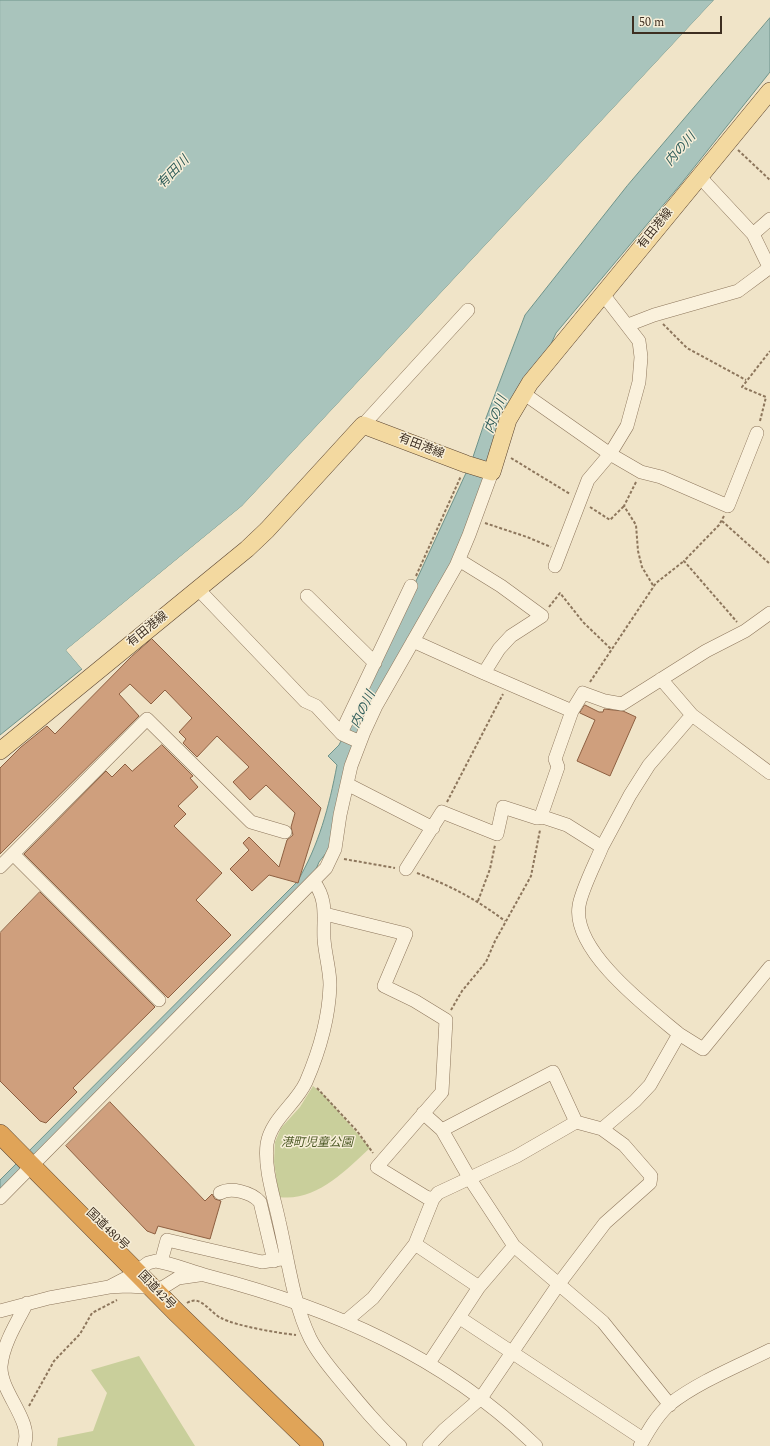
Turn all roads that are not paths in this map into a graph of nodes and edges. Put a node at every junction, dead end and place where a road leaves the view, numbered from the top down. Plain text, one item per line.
1 (770, 91) edge
2 (699, 176) junction
3 (770, 220) edge
4 (753, 234) junction
5 (770, 268) edge
6 (602, 294) junction
7 (468, 310) dead end
8 (628, 325) junction
9 (523, 393) junction
10 (362, 425) junction
11 (757, 433) road end
12 (610, 454) junction
13 (490, 471) junction
14 (459, 560) junction
15 (556, 566) dead end
16 (411, 586) road end
17 (198, 589) junction
18 (307, 596) dead end
19 (770, 613) edge
20 (413, 641) junction
21 (375, 662) junction
22 (484, 673) junction
23 (660, 679) junction
24 (572, 711) junction
25 (692, 715) junction
26 (341, 733) junction
27 (359, 741) junction
28 (0, 751) edge
29 (770, 773) edge
30 (347, 784) junction
31 (542, 817) junction
32 (432, 828) junction
33 (285, 832) dead end
34 (602, 847) junction
35 (13, 854) junction
36 (0, 867) edge
37 (406, 870) road end
38 (314, 882) junction
39 (325, 914) junction
40 (770, 967) edge
41 (159, 1000) dead end
42 (678, 1034) junction
43 (423, 1113) junction
44 (0, 1121) edge
45 (576, 1122) junction
46 (602, 1129) junction
47 (442, 1130) junction
48 (0, 1134) edge
49 (0, 1149) edge
50 (31, 1166) junction
51 (470, 1179) junction
52 (220, 1193) dead end
53 (0, 1198) edge
54 (433, 1199) junction
55 (415, 1244) junction
56 (514, 1246) junction
57 (287, 1258) junction
58 (274, 1261) junction
59 (161, 1262) junction
60 (206, 1276) junction
61 (140, 1278) junction
62 (558, 1285) junction
63 (479, 1287) junction
64 (27, 1303) junction
65 (298, 1303) junction
66 (0, 1311) edge
67 (460, 1318) junction
68 (346, 1321) junction
69 (770, 1350) edge
70 (513, 1354) junction
71 (429, 1363) junction
72 (481, 1398) junction
73 (670, 1405) junction
74 (641, 1443) edge
75 (24, 1446) edge
76 (314, 1446) edge
77 (400, 1446) edge
78 (429, 1446) edge
79 (536, 1446) edge

1 - 2 main road, 有田港線
2 - 4 street
2 - 6 main road, 有田港線
3 - 4 street
4 - 5 street
5 - 8 street
6 - 8 street
6 - 9 main road, 有田港線
7 - 10 street
8 - 12 street
9 - 12 street
9 - 13 main road, 有田港線
10 - 13 main road, 有田港線
10 - 17 main road, 有田港線
11 - 12 street
12 - 15 street
13 - 14 street
14 - 20 street
14 - 22 street
16 - 21 street
17 - 26 street
17 - 28 main road, 有田港線
18 - 21 street
19 - 23 street
20 - 22 street
20 - 27 street
21 - 26 street
22 - 24 street
23 - 24 street
23 - 25 street
24 - 31 street
25 - 29 street
25 - 34 street
26 - 27 street
27 - 30 street
30 - 32 street
30 - 38 street
31 - 32 street
31 - 34 street
32 - 37 street
33 - 35 street
34 - 42 street
35 - 36 street
35 - 41 street
38 - 39 street
38 - 50 street
39 - 43 street
39 - 57 street
40 - 42 street
42 - 46 street
43 - 47 street
43 - 54 street
44 - 50 highway
45 - 46 street
45 - 47 street
45 - 51 street
46 - 62 street
47 - 51 street
48 - 50 highway, 国道42号
49 - 50 highway
50 - 53 street
50 - 61 highway, 国道42号
51 - 54 street
51 - 56 street
52 - 58 street
54 - 55 street
55 - 63 street
55 - 68 street
56 - 62 street
56 - 63 street
57 - 58 street
57 - 65 street
58 - 59 street
59 - 60 street
59 - 61 street
60 - 61 street
60 - 65 street
61 - 64 street
61 - 76 highway, 国道42号
62 - 70 street
62 - 73 street
63 - 67 street
64 - 66 street
64 - 75 street
65 - 68 street
65 - 77 street
67 - 70 street
67 - 71 street
68 - 71 street
69 - 73 street
70 - 72 street
70 - 74 street
71 - 72 street
72 - 78 street
72 - 79 street
73 - 74 street

